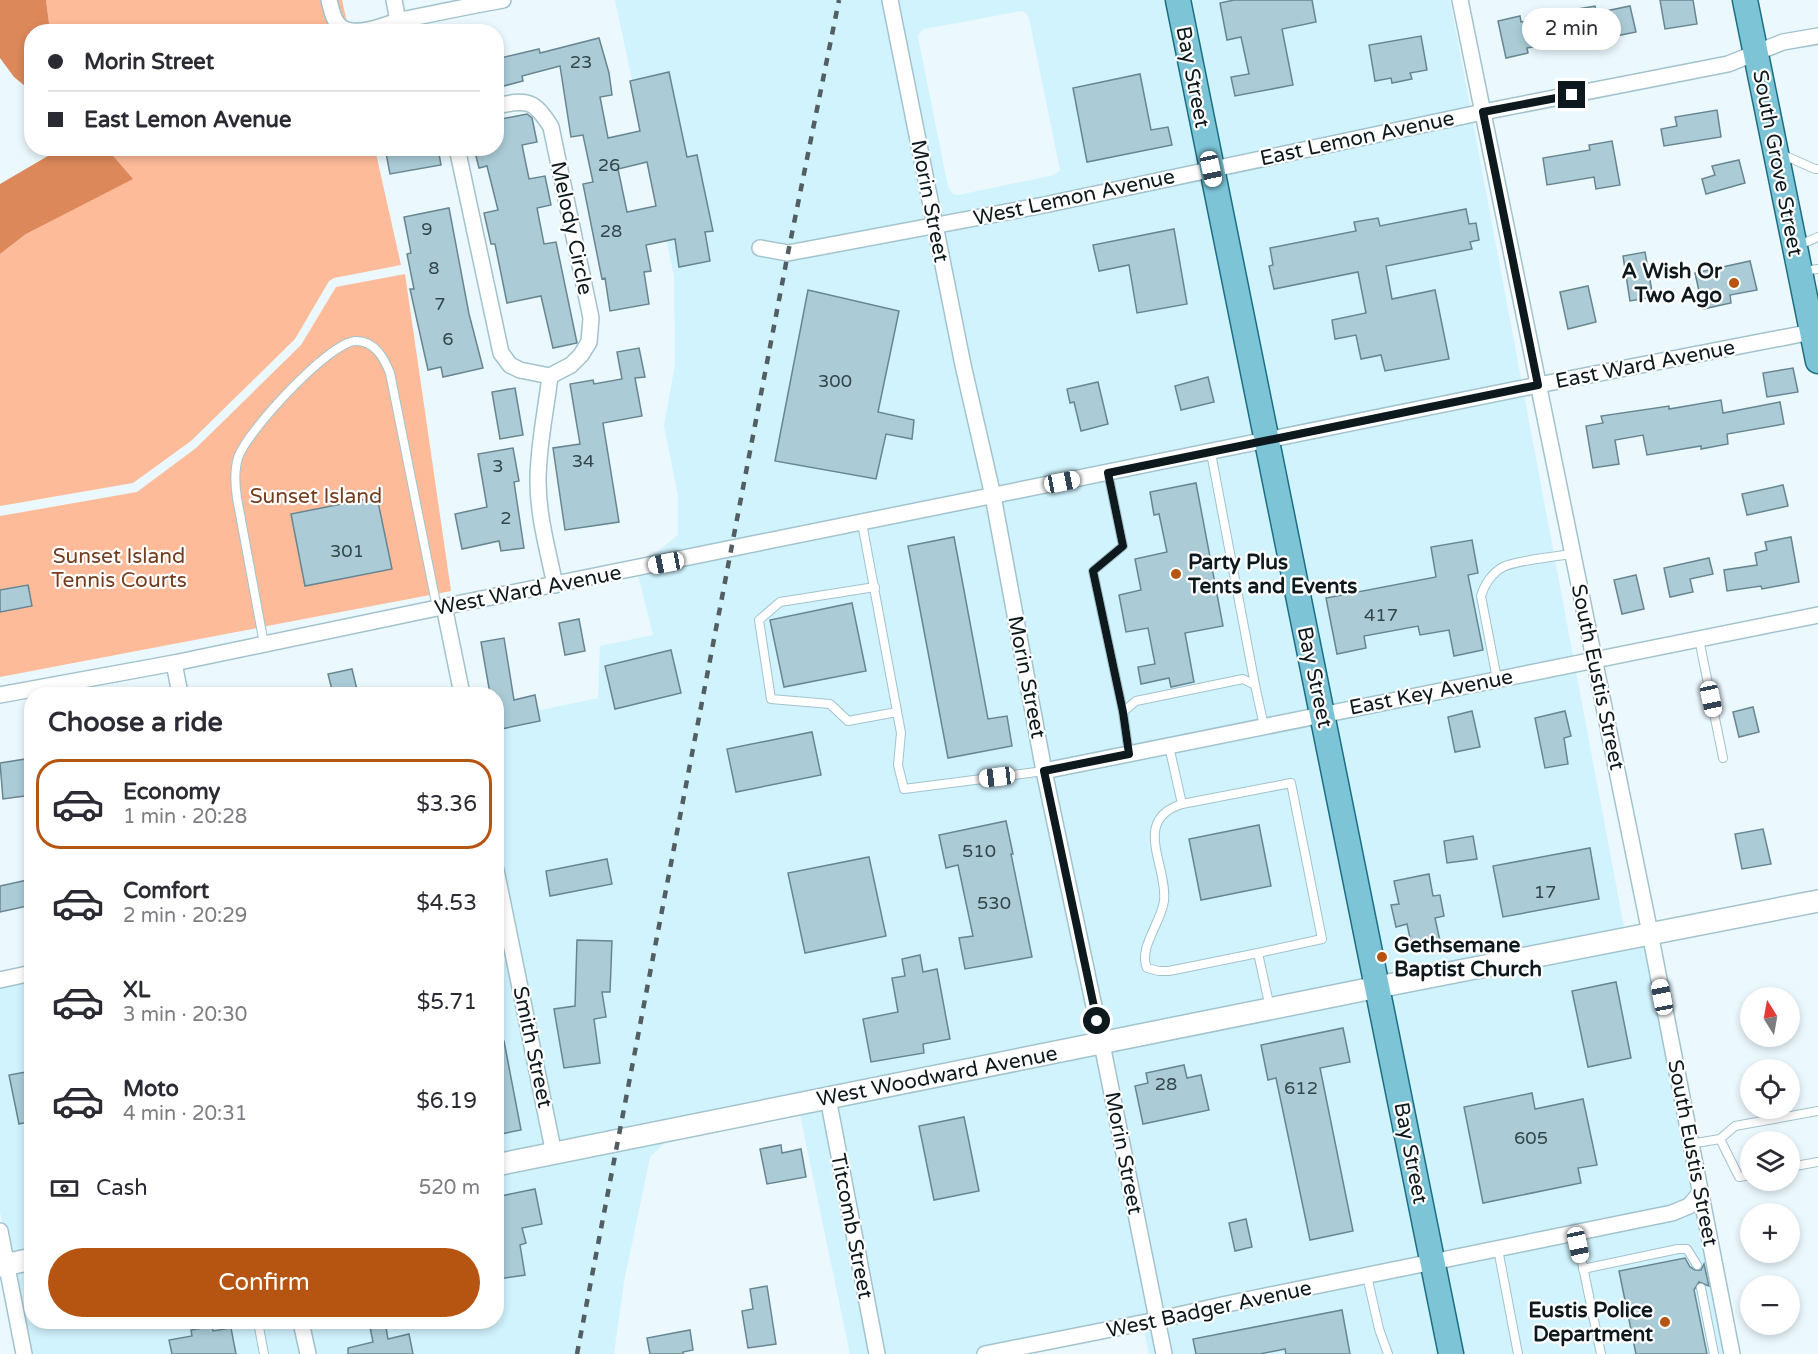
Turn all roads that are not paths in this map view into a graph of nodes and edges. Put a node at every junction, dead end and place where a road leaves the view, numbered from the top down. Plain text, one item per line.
1 (329, 0) edge
2 (394, 0) edge
3 (503, 0) edge
4 (890, 0) edge
5 (1178, 0) edge
6 (1460, 0) edge
7 (1745, 0) edge
8 (463, 4) edge
9 (398, 21) junction
10 (338, 24) edge
11 (387, 24) edge
12 (1818, 36) edge
13 (1756, 54) junction
14 (504, 105) edge
15 (1483, 112) junction
16 (1775, 151) junction
17 (459, 156) edge
18 (1211, 169) junction
19 (1818, 169) edge
20 (934, 225) junction
21 (1818, 237) edge
22 (1795, 247) junction
23 (760, 248) dead end
24 (1809, 270) edge
25 (1812, 332) junction
26 (1818, 361) edge
27 (550, 376) junction
28 (1538, 385) junction
29 (1267, 441) junction
30 (1211, 453) junction
31 (1108, 473) junction
32 (993, 496) junction
33 (862, 523) junction
34 (1572, 554) junction
35 (555, 585) junction
36 (875, 587) junction
37 (441, 607) junction
38 (1818, 615) edge
39 (1699, 639) junction
40 (264, 644) junction
41 (1594, 660) junction
42 (174, 663) junction
43 (1497, 679) junction
44 (1255, 685) junction
45 (44, 687) edge
46 (179, 687) edge
47 (460, 687) edge
48 (24, 691) edge
49 (0, 695) edge
50 (897, 712) junction
51 (1123, 712) junction
52 (1323, 714) junction
53 (1263, 726) junction
54 (1169, 746) junction
55 (1129, 754) junction
56 (1723, 758) dead end
57 (1044, 771) junction
58 (1182, 804) junction
59 (1818, 901) edge
60 (504, 909) edge
61 (1650, 933) junction
62 (1258, 952) junction
63 (24, 975) edge
64 (0, 980) edge
65 (1378, 987) junction
66 (1271, 1009) junction
67 (1102, 1044) junction
68 (828, 1098) junction
69 (1818, 1111) edge
70 (1720, 1138) junction
71 (1690, 1144) junction
72 (554, 1154) junction
73 (1818, 1162) edge
74 (504, 1163) edge
75 (1800, 1165) edge
76 (1740, 1177) edge
77 (1701, 1192) junction
78 (0, 1231) edge
79 (1576, 1233) junction
80 (1498, 1249) junction
81 (24, 1261) edge
82 (1433, 1263) junction
83 (3, 1265) edge
84 (1697, 1265) dead end
85 (1583, 1269) junction
86 (1367, 1276) junction
87 (1701, 1288) dead end
88 (1157, 1320) junction
89 (259, 1329) edge
90 (303, 1329) edge
91 (24, 1354) edge
92 (264, 1354) edge
93 (308, 1354) edge
94 (877, 1354) edge
95 (985, 1354) edge
96 (1164, 1354) edge
97 (1388, 1354) edge
98 (1451, 1354) edge
99 (1518, 1354) edge
100 (1601, 1354) edge
101 (1714, 1354) edge
102 (1732, 1354) edge

1 - 10 street
2 - 9 street
3 - 8 street
4 - 20 street, Morin Street
5 - 18 main road, Bay Street
6 - 15 street, South Eustis Street
7 - 13 main road, South Grove Street
8 - 9 street
9 - 11 street
12 - 13 street, East Lemon Avenue
13 - 15 street, East Lemon Avenue
13 - 16 main road, South Grove Street
14 - 27 street, Melody Circle
15 - 18 street, East Lemon Avenue
15 - 28 street, South Eustis Street
16 - 19 lane
16 - 22 main road, South Grove Street
17 - 27 street
18 - 20 street, West Lemon Avenue
18 - 29 main road, Bay Street
20 - 23 street, West Lemon Avenue
20 - 32 street, Morin Street
21 - 22 lane
22 - 24 main road, South Grove Street
24 - 25 main road, South Grove Street
25 - 26 main road, South Grove Street
25 - 28 street, East Ward Avenue
27 - 35 street
28 - 29 street, East Ward Avenue
28 - 34 street, South Eustis Street
29 - 30 street, West Ward Avenue
29 - 52 main road, Bay Street
30 - 31 street, West Ward Avenue
30 - 44 lane
31 - 32 street, West Ward Avenue
31 - 51 lane
32 - 33 street, West Ward Avenue
32 - 57 street, Morin Street
33 - 35 street, West Ward Avenue
33 - 36 lane
34 - 41 street, South Eustis Street
34 - 43 lane
35 - 37 street, West Ward Avenue
36 - 50 lane
36 - 50 lane
37 - 40 street, West Ward Avenue
37 - 40 lane
37 - 47 street
38 - 39 street, East Key Avenue
39 - 41 street, East Key Avenue
39 - 56 lane
40 - 42 street, West Ward Avenue
41 - 43 street, East Key Avenue
41 - 61 street, South Eustis Street
42 - 45 street, West Ward Avenue
42 - 46 street
43 - 52 street, East Key Avenue
44 - 51 lane
44 - 53 lane
48 - 49 street, West Ward Avenue
50 - 57 lane
51 - 55 lane
52 - 53 street, East Key Avenue
52 - 65 main road, Bay Street
53 - 54 street, East Key Avenue
54 - 55 street, East Key Avenue
54 - 58 lane
55 - 57 street, East Key Avenue
57 - 67 street, Morin Street
58 - 62 lane
58 - 62 lane
59 - 61 street, West Woodward Avenue
60 - 72 street, Smith Street
61 - 65 street, West Woodward Avenue
61 - 71 street, South Eustis Street
62 - 66 lane
63 - 64 street
65 - 66 street, West Woodward Avenue
65 - 82 main road, Bay Street
66 - 67 street, West Woodward Avenue
67 - 68 street, West Woodward Avenue
67 - 88 street, Morin Street
68 - 72 street, West Woodward Avenue
68 - 94 street, Titcomb Street
69 - 70 lane
70 - 71 lane
70 - 76 lane
71 - 77 street, South Eustis Street
72 - 74 street, West Woodward Avenue
73 - 75 lane
77 - 79 street, West Badger Avenue
77 - 102 street, South Eustis Street
78 - 83 street
79 - 80 street, West Badger Avenue
79 - 85 lane
80 - 82 street, West Badger Avenue
80 - 99 lane
81 - 83 street
82 - 86 street, West Badger Avenue
82 - 98 main road, Bay Street
83 - 91 street
84 - 85 lane
85 - 100 lane
86 - 88 street, West Badger Avenue
86 - 97 lane
87 - 101 lane
88 - 95 street, West Badger Avenue
88 - 96 street, Morin Street
89 - 92 lane
90 - 93 street

